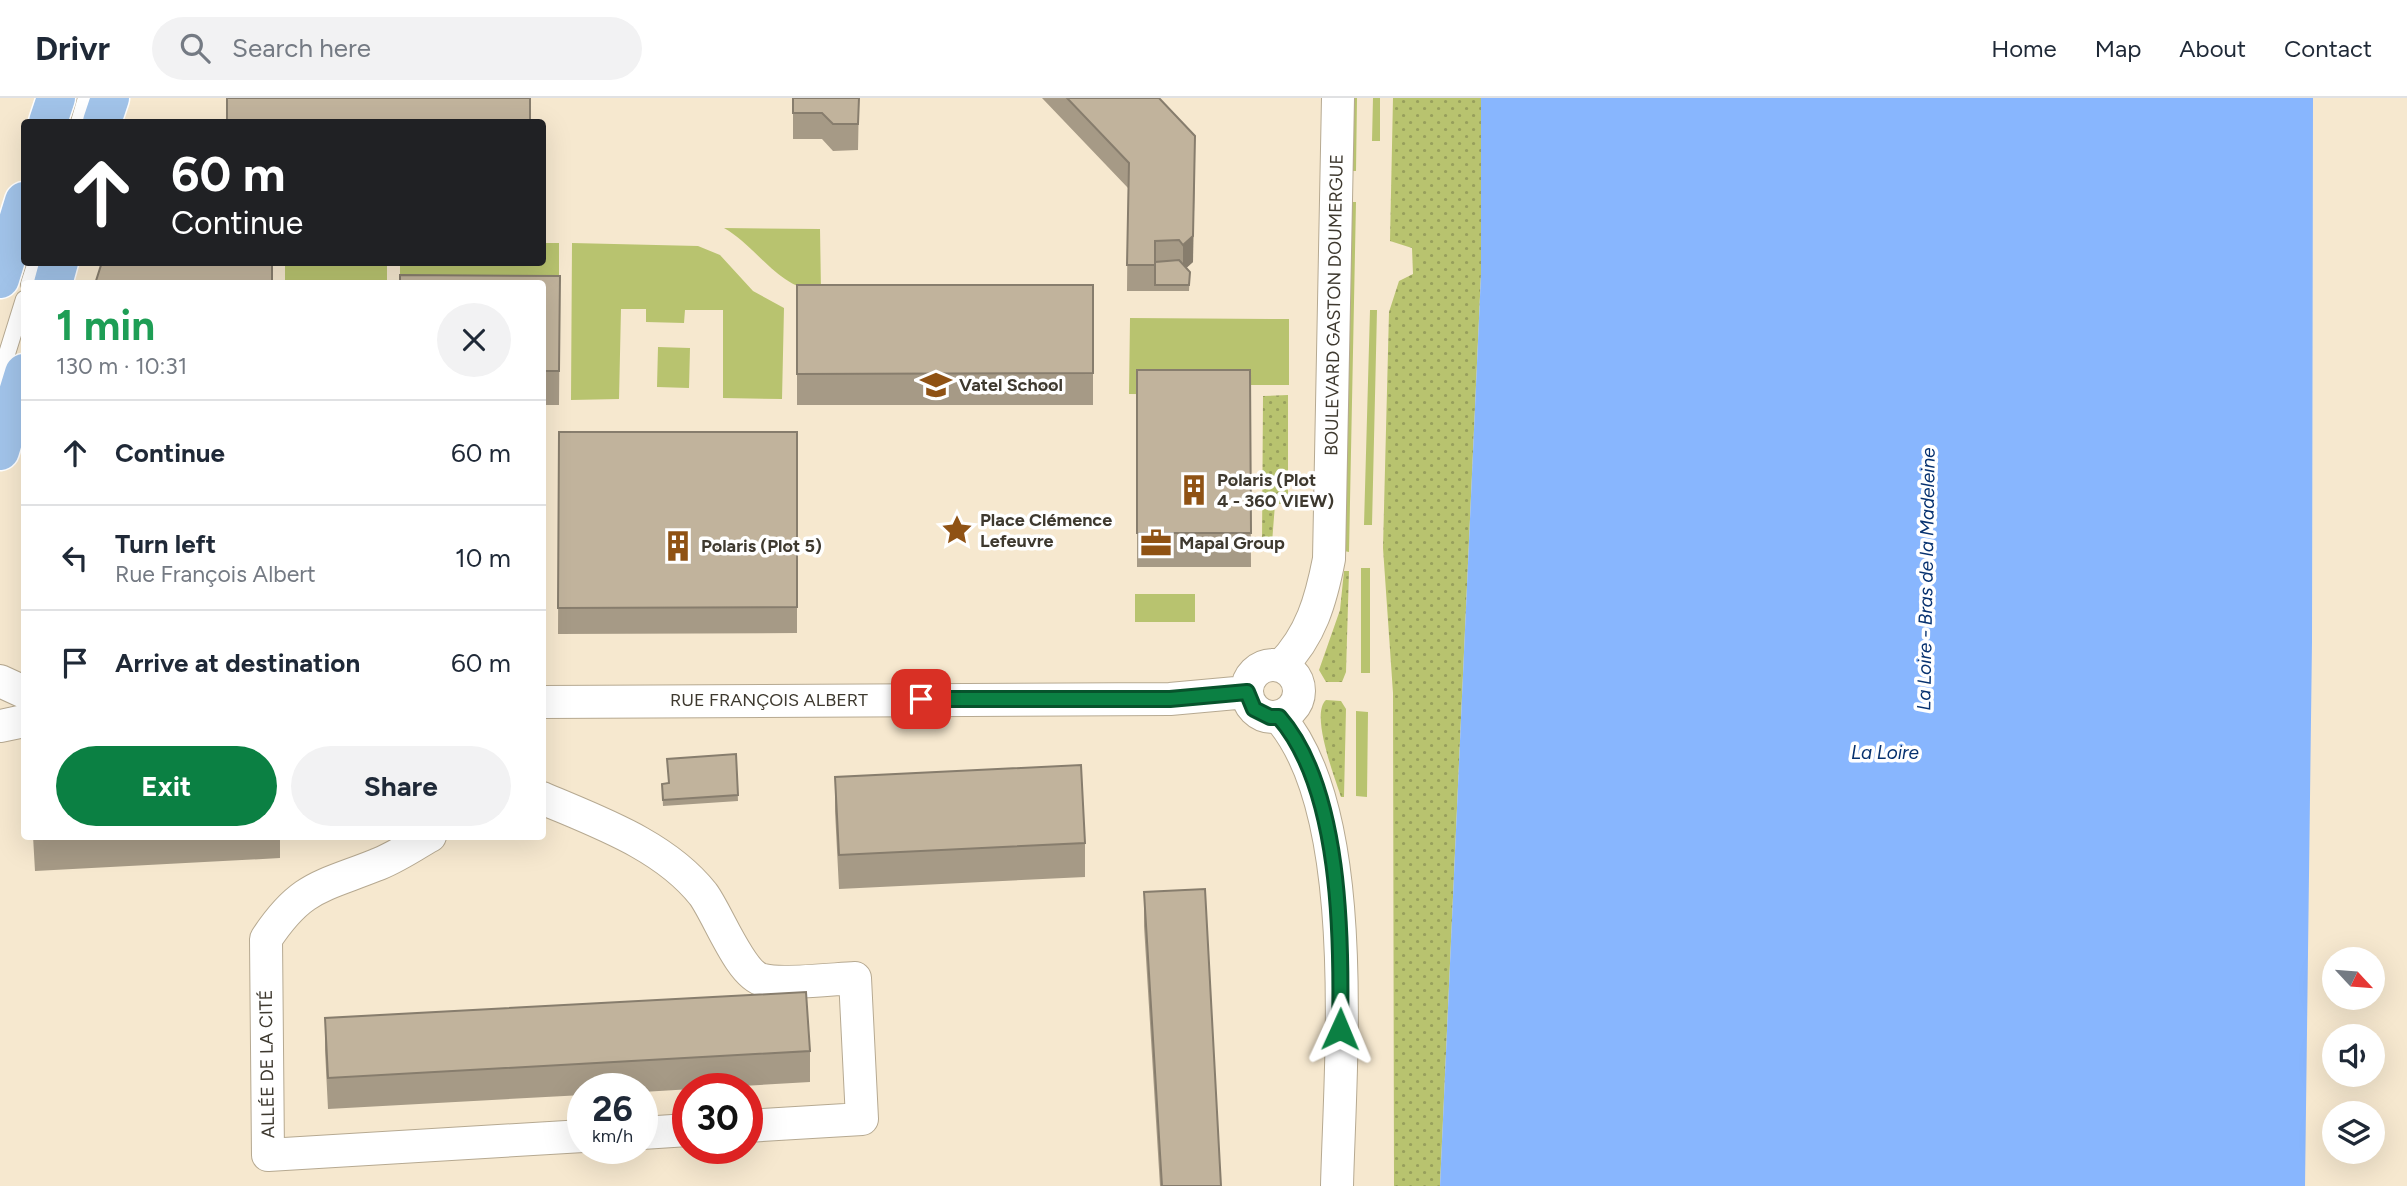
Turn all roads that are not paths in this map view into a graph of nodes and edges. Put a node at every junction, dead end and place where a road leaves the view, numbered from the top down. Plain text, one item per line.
1 (56, 98) edge
2 (86, 98) edge
3 (110, 98) edge
4 (1338, 98) edge
5 (49, 119) edge
6 (80, 119) edge
7 (103, 119) edge
8 (21, 211) edge
9 (0, 279) edge
10 (21, 317) edge
11 (10, 385) edge
12 (0, 451) edge
13 (1281, 666) junction
14 (0, 681) edge
15 (21, 691) edge
16 (1247, 692) junction
17 (546, 702) edge
18 (1279, 717) junction
19 (21, 722) edge
20 (0, 726) edge
21 (546, 800) edge
22 (423, 840) edge
23 (763, 1125) edge
24 (567, 1137) edge
25 (1337, 1186) edge

1 - 5 main road
2 - 6 lane
3 - 7 main road
4 - 13 street, BOULEVARD GASTON DOUMERGUE
8 - 9 main road
10 - 11 lane
11 - 12 main road
13 - 16 street
13 - 18 street
14 - 15 street
16 - 17 street, RUE FRANÇOIS ALBERT
16 - 18 street
18 - 25 street
19 - 20 street
21 - 23 street
22 - 24 street, ALLÉE DE LA CITÉ

